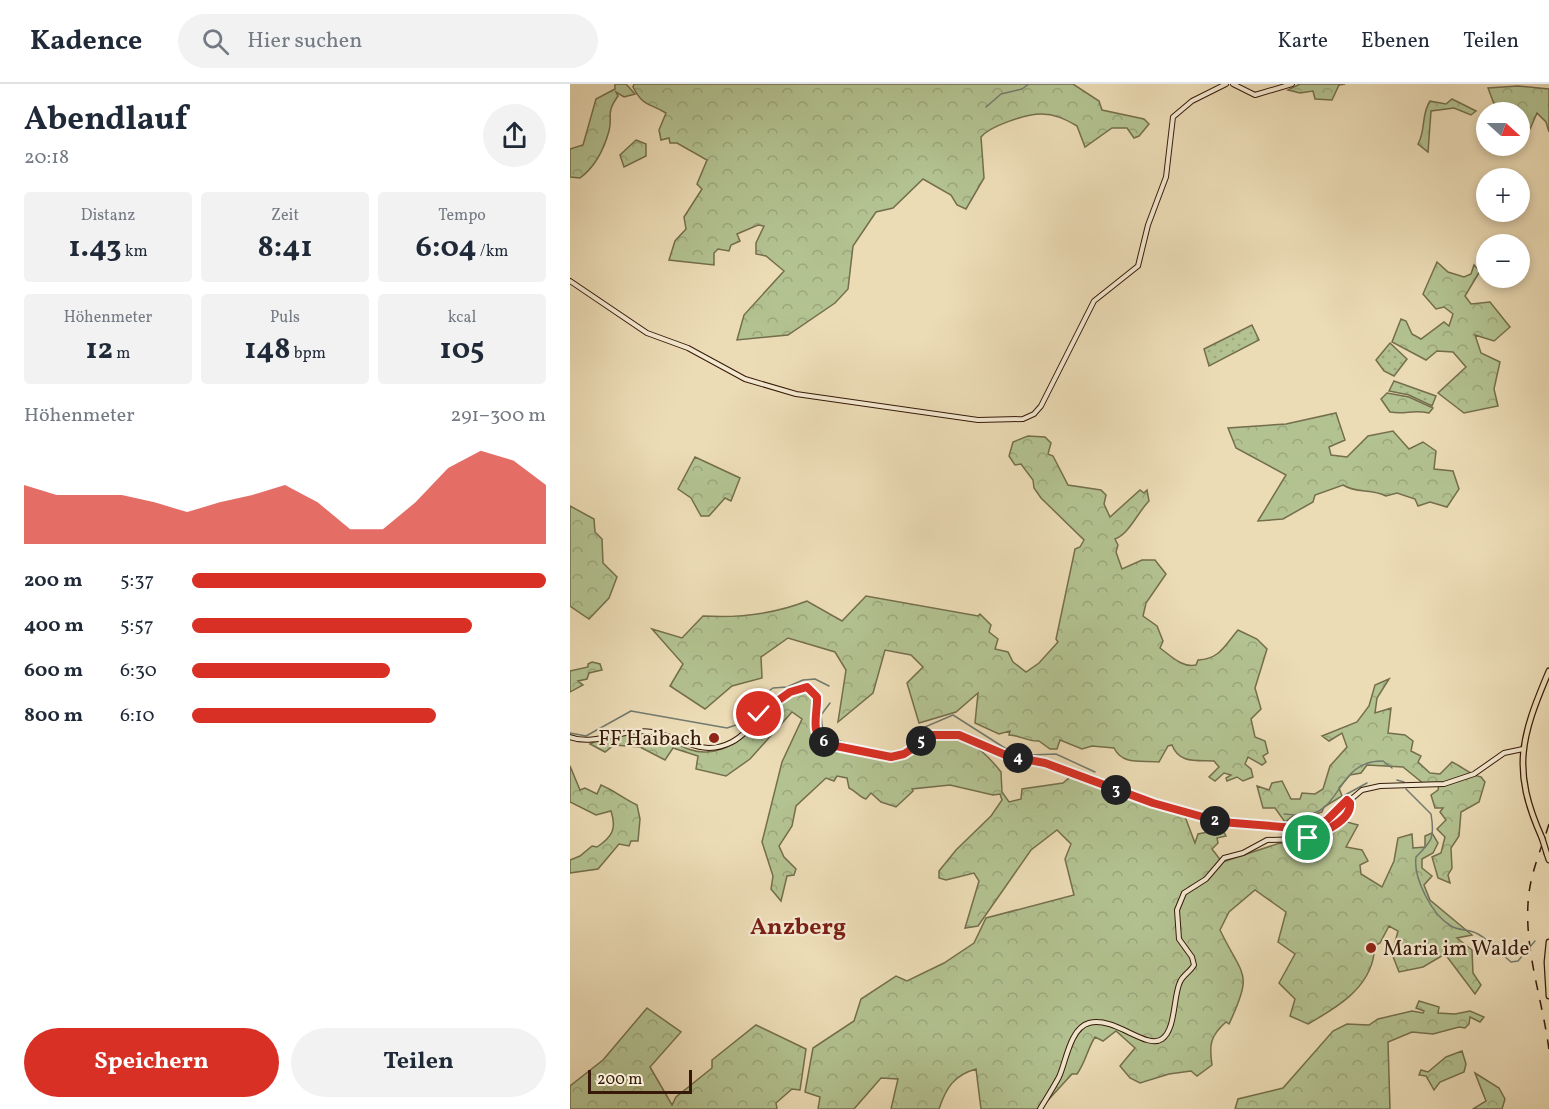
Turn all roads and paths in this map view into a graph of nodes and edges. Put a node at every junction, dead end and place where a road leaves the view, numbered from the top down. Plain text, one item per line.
1 (1227, 84) edge
2 (1233, 84) edge
3 (1292, 84) edge
4 (570, 281) edge
5 (1549, 671) edge
6 (570, 737) edge
7 (1523, 749) junction
8 (1347, 800) junction
9 (1549, 860) edge
10 (1549, 942) edge
11 (1548, 949) edge
12 (1549, 996) edge
13 (1040, 1109) edge

1 - 4 main road
2 - 3 main road
5 - 7 main road
6 - 8 main road
7 - 8 main road
7 - 9 main road, bridge
8 - 13 main road
10 - 11 main road
11 - 12 main road

